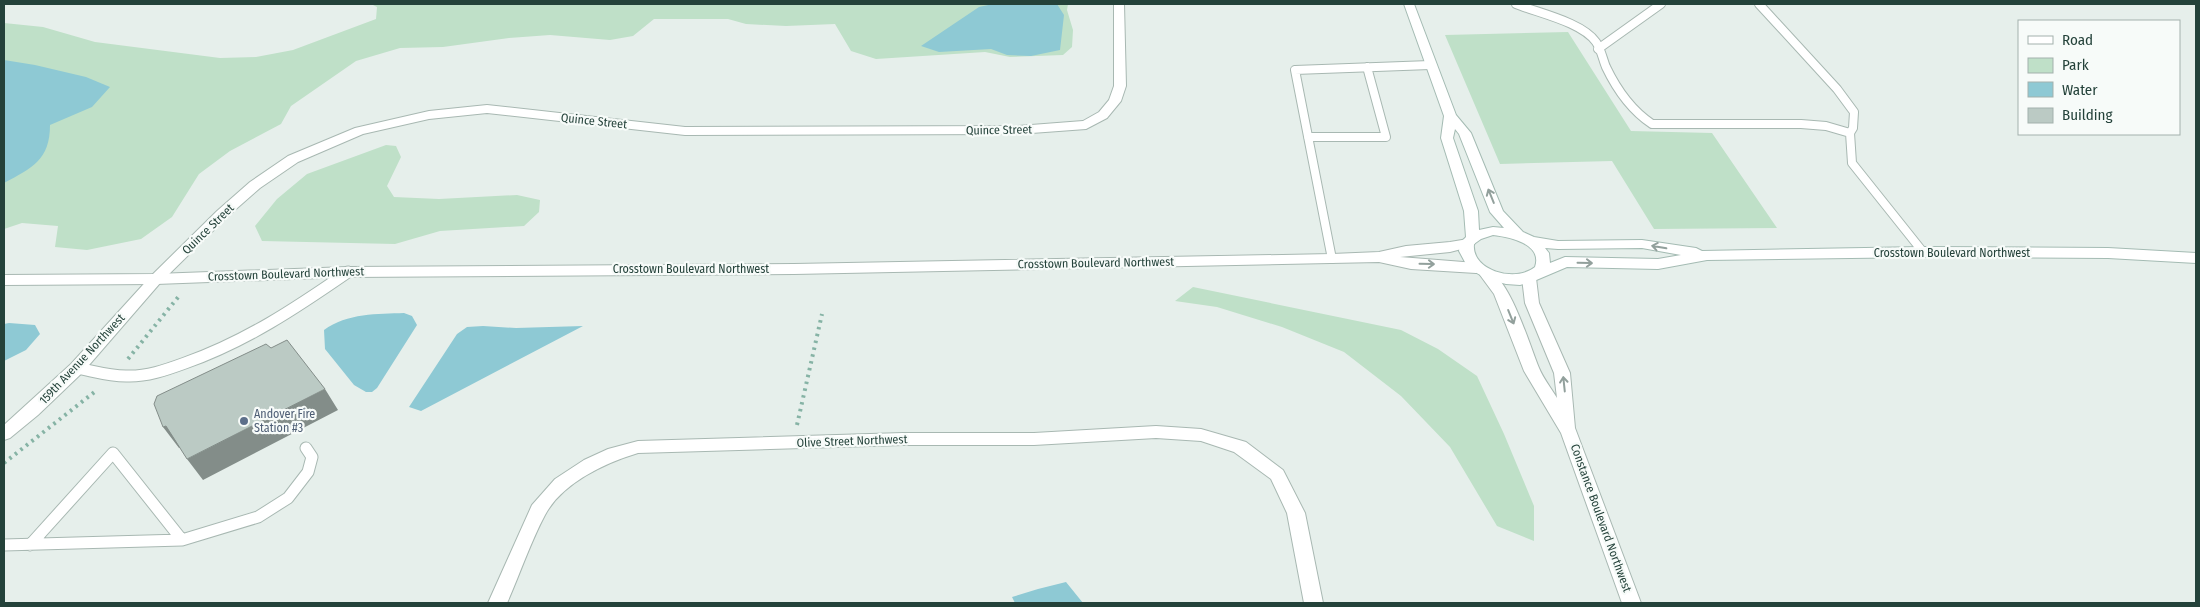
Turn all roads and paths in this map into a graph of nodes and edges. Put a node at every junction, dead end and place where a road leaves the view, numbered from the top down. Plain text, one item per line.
1 (1119, 4) edge
2 (1409, 4) edge
3 (1516, 4) edge
4 (1661, 4) edge
5 (1760, 4) edge
6 (1598, 49) junction
7 (1430, 65) junction
8 (1367, 67) junction
9 (1450, 116) junction
10 (1850, 133) junction
11 (1308, 137) junction
12 (1524, 238) junction
13 (1470, 240) junction
14 (1923, 252) junction
15 (1707, 255) junction
16 (1379, 258) junction
17 (2196, 258) edge
18 (1332, 259) junction
19 (1482, 271) junction
20 (348, 272) junction
21 (1534, 276) junction
22 (156, 279) junction
23 (4, 280) edge
24 (822, 314) dead end
25 (77, 368) junction
26 (1569, 432) junction
27 (4, 434) edge
28 (793, 443) junction
29 (306, 448) dead end
30 (182, 540) junction
31 (4, 544) edge
32 (30, 544) junction
33 (498, 603) edge
34 (1314, 603) edge
35 (1632, 603) edge

1 - 22 street, Quince Street
2 - 7 street
3 - 6 lane
4 - 6 lane
5 - 10 lane
6 - 10 lane
7 - 8 lane
7 - 9 street
8 - 11 lane
8 - 11 lane
12 -> 9 street
9 - 13 street
10 - 14 lane
11 - 18 lane
12 - 13 street
15 -> 12 street, Crosstown Boulevard Northwest
12 - 21 street
13 - 16 street, Crosstown Boulevard Northwest
13 - 19 street
14 - 15 street, Crosstown Boulevard Northwest
14 - 17 street, Crosstown Boulevard Northwest
21 -> 15 street, Crosstown Boulevard Northwest
16 - 18 street, Crosstown Boulevard Northwest
16 -> 19 street, Crosstown Boulevard Northwest
18 - 20 street, Crosstown Boulevard Northwest
19 - 21 street
19 -> 26 street, Constance Boulevard Northwest
20 - 22 street, Crosstown Boulevard Northwest
20 - 25 lane
26 -> 21 street, Constance Boulevard Northwest
22 - 23 street, Crosstown Boulevard Northwest
22 - 25 street, 159th Avenue Northwest
24 - 28 path
25 - 27 street, 159th Avenue Northwest
26 - 35 street, Constance Boulevard Northwest
28 - 33 street, Olive Street Northwest
28 - 34 street, Olive Street Northwest
29 - 30 lane
30 - 32 lane
30 - 32 lane
31 - 32 lane

